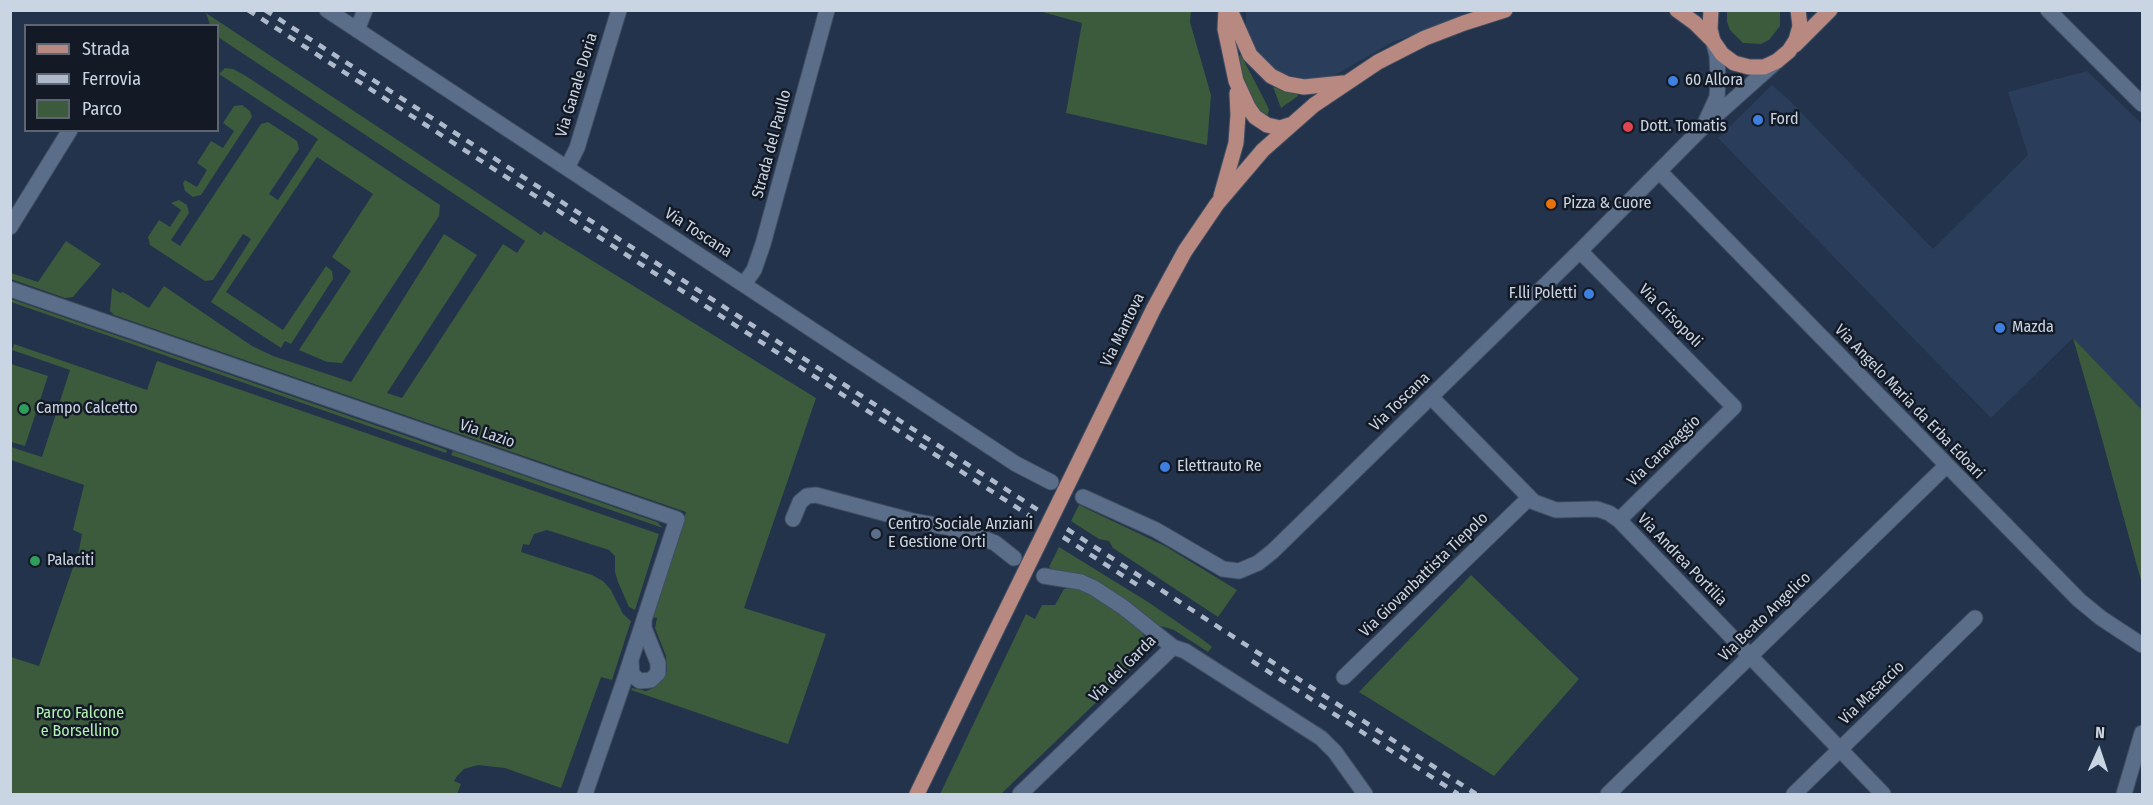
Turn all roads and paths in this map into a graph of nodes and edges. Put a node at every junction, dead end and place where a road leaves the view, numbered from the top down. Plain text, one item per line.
1 (327, 10) edge
2 (365, 10) edge
3 (619, 10) edge
4 (827, 10) edge
5 (1228, 10) edge
6 (1505, 10) edge
7 (1677, 10) edge
8 (1711, 10) edge
9 (1798, 10) edge
10 (1830, 10) edge
11 (2048, 10) edge
12 (357, 30) junction
13 (1713, 41) junction
14 (1783, 56) junction
15 (1236, 81) junction
16 (1349, 81) junction
17 (2142, 104) edge
18 (1292, 123) junction
19 (1703, 127) junction
20 (69, 132) edge
21 (567, 168) junction
22 (1660, 172) junction
23 (1217, 204) junction
24 (10, 227) edge
25 (1580, 251) junction
26 (744, 284) junction
27 (10, 289) edge
28 (1431, 397) junction
29 (1734, 407) joint
30 (1946, 466) junction
31 (1051, 482) dead end
32 (1083, 497) dead end
33 (1529, 498) junction
34 (793, 519) dead end
35 (1619, 520) junction
36 (1014, 558) dead end
37 (1044, 576) dead end
38 (1975, 618) dead end
39 (644, 619) junction
40 (2142, 645) edge
41 (1173, 647) junction
42 (1750, 657) junction
43 (631, 662) junction
44 (1344, 677) dead end
45 (2142, 733) edge
46 (1840, 750) junction
47 (585, 795) edge
48 (917, 795) edge
49 (1020, 795) edge
50 (1365, 795) edge
51 (1608, 795) edge
52 (1794, 795) edge
53 (1883, 795) edge
54 (2124, 795) edge

1 - 12 street, Via Toscana
2 - 12 street
3 - 21 street, Via Ganale Doria
4 - 26 street, Strada del Paullo
5 - 15 main road
5 - 16 main road
6 - 16 main road, Via Mantova
7 - 13 main road
8 - 13 main road
9 - 14 main road
10 - 14 main road
11 - 17 street
12 - 21 street, Via Toscana
13 - 14 main road
13 - 19 street, Via Toscana
14 - 19 street, Via Toscana
15 - 18 main road
15 - 23 main road
16 - 18 main road, Via Mantova
18 - 23 main road, Via Mantova
19 - 22 street, Via Toscana
20 - 24 street
21 - 26 street, Via Toscana
22 - 25 street, Via Toscana
22 - 30 street, Via Angelo Maria da Erba Edoari
23 - 48 main road, Via Mantova, bridge
25 - 28 street, Via Toscana
25 - 29 street, Via Crisopoli
26 - 31 street, Via Toscana
27 - 39 street, Via Lazio
28 - 32 street, Via Toscana
28 - 33 street, Via Andrea Portilia
29 - 35 street, Via Caravaggio
30 - 40 street, Via Angelo Maria da Erba Edoari
30 - 42 street, Via Beato Angelico
33 - 35 street, Via Andrea Portilia
33 - 44 street, Via Giovanbattista Tiepolo
34 - 36 street
35 - 42 street, Via Andrea Portilia
37 - 41 street, Via del Garda
38 - 46 street, Via Masaccio
39 - 43 street, Via Lazio
39 - 43 street
41 - 49 street, Via del Garda
41 - 50 street
42 - 46 street, Via Andrea Portilia
42 - 51 street, Via Beato Angelico
43 - 47 street, Via Lazio
45 - 54 street
46 - 52 street, Via Masaccio
46 - 53 street, Via Andrea Portilia

